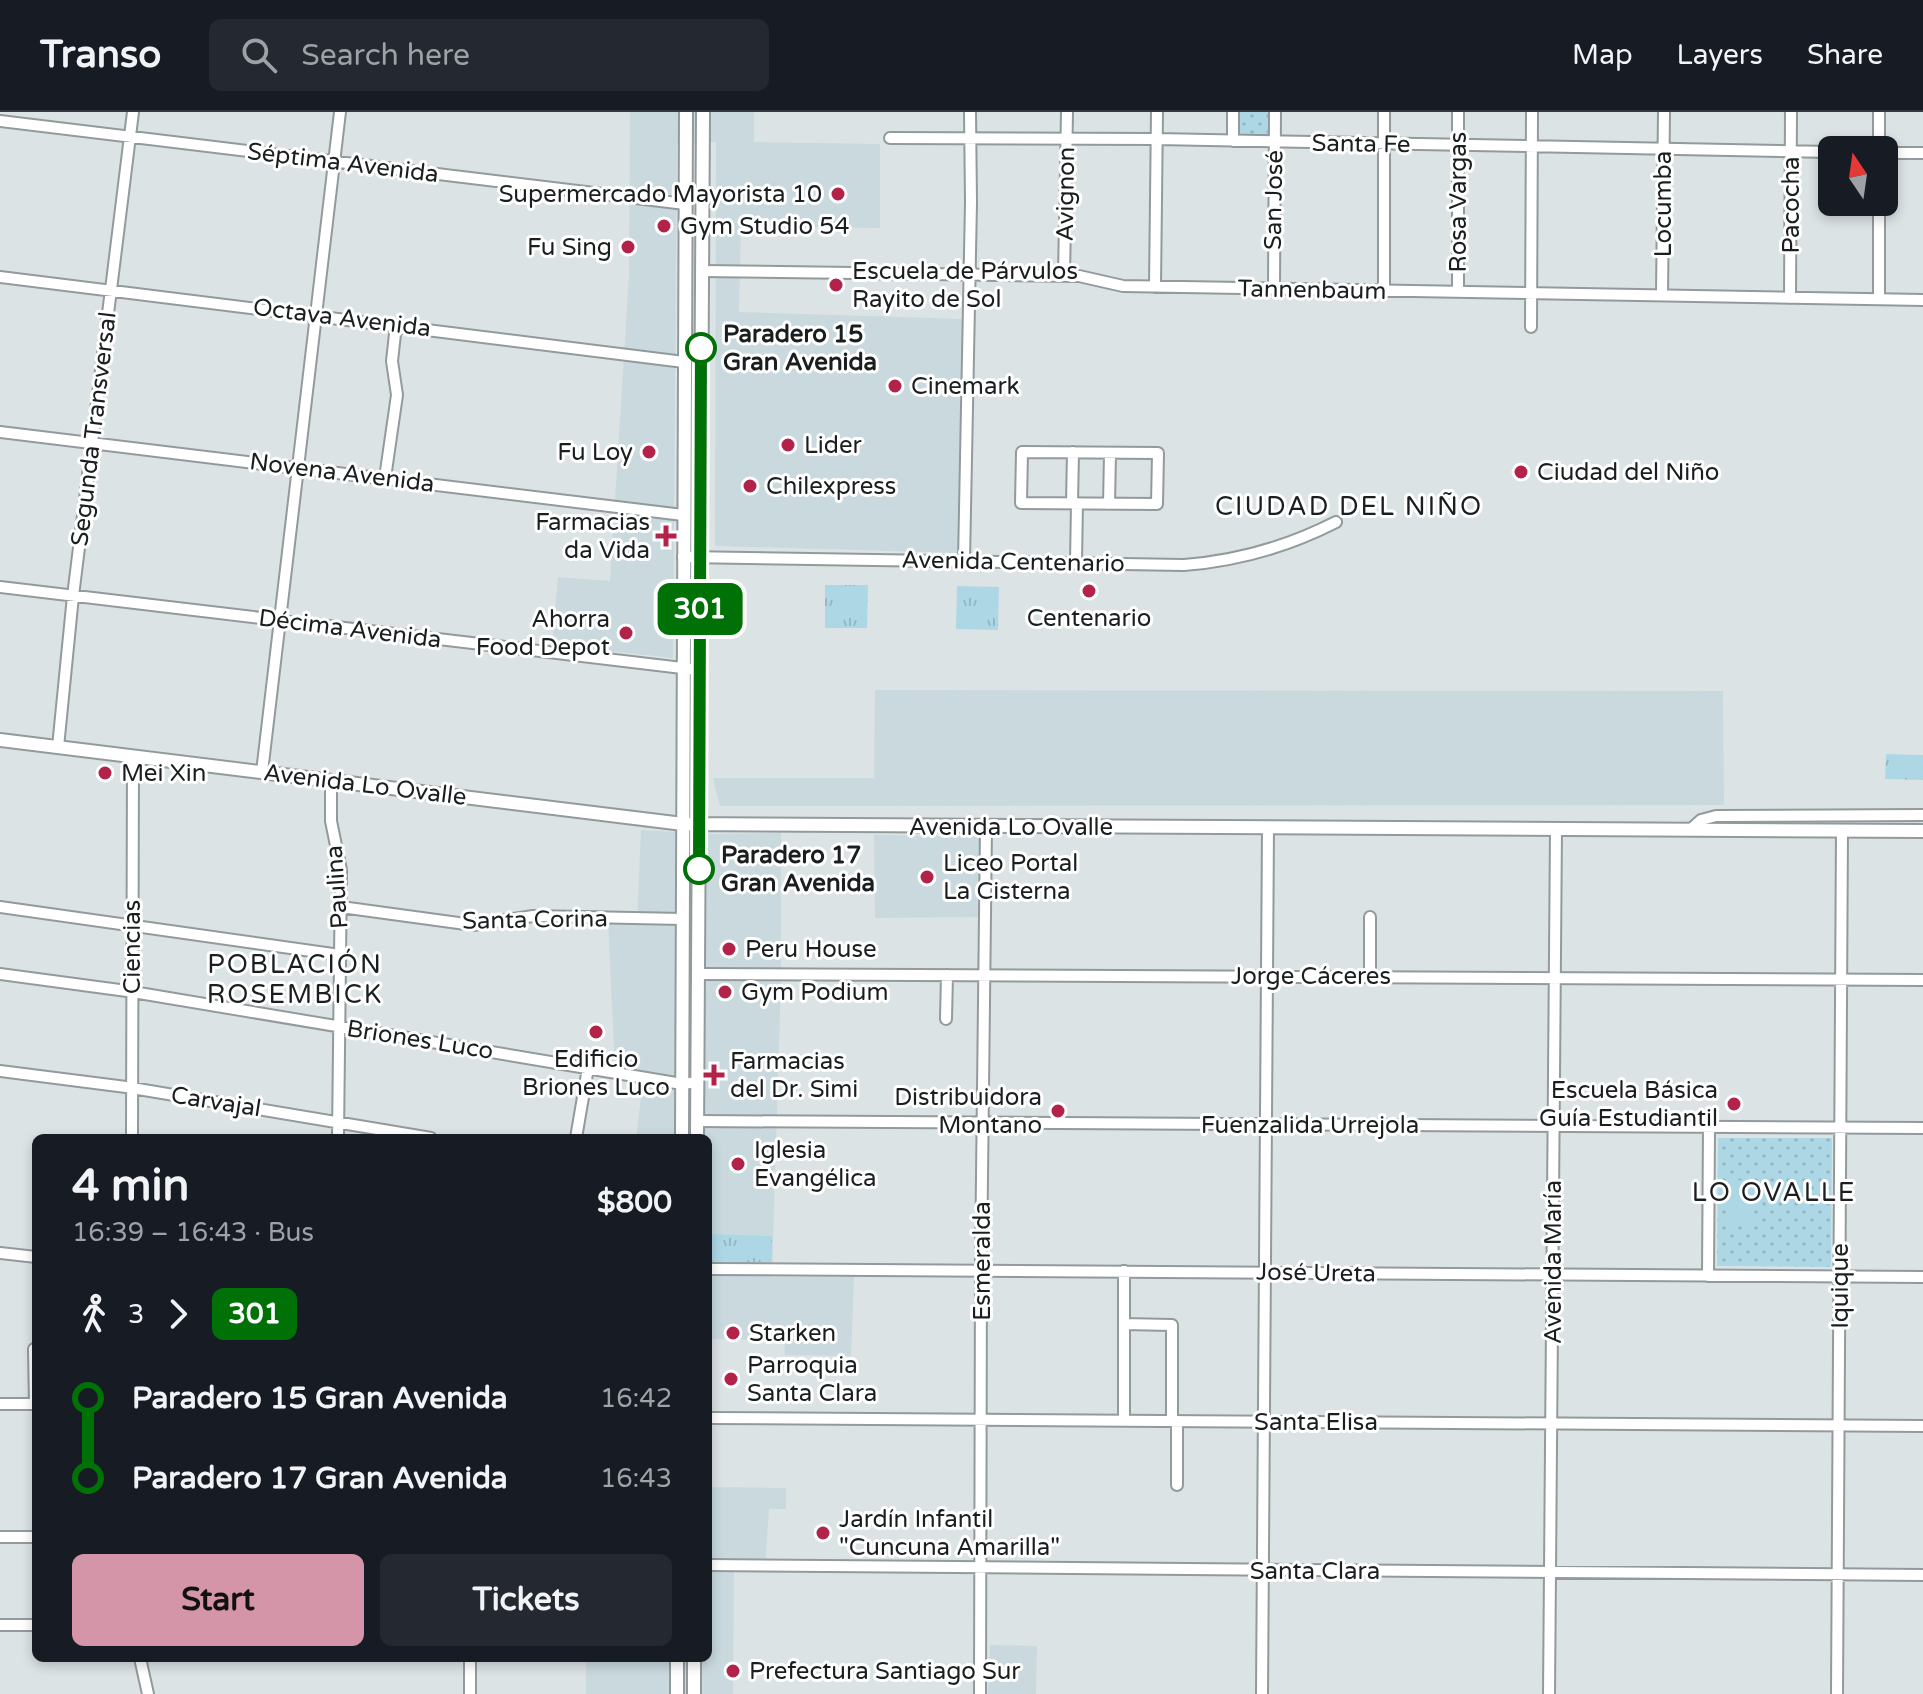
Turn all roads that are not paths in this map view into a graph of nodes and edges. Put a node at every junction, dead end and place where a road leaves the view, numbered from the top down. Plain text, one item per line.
1 (133, 112) edge
2 (340, 112) edge
3 (686, 112) edge
4 (703, 112) edge
5 (970, 112) edge
6 (1067, 112) edge
7 (1157, 112) edge
8 (1233, 112) edge
9 (1275, 112) edge
10 (1384, 112) edge
11 (1458, 112) edge
12 (1532, 112) edge
13 (1664, 112) edge
14 (1791, 112) edge
15 (1879, 112) edge
16 (0, 121) edge
17 (1881, 136) edge
18 (130, 137) junction
19 (890, 138) dead end
20 (972, 139) junction
21 (1067, 139) junction
22 (1157, 139) junction
23 (1233, 141) junction
24 (1275, 142) junction
25 (1384, 144) junction
26 (1458, 145) junction
27 (1531, 147) junction
28 (1663, 149) junction
29 (1791, 151) junction
30 (1818, 152) edge
31 (1898, 152) edge
32 (1923, 153) edge
33 (334, 162) junction
34 (685, 204) junction
35 (1879, 216) edge
36 (703, 219) junction
37 (702, 271) junction
38 (970, 275) junction
39 (1064, 276) junction
40 (0, 277) edge
41 (1155, 287) junction
42 (1274, 289) junction
43 (111, 291) junction
44 (1384, 291) junction
45 (1458, 292) junction
46 (1530, 293) junction
47 (1662, 295) junction
48 (1790, 298) junction
49 (1879, 299) junction
50 (1923, 300) edge
51 (315, 314) junction
52 (396, 325) junction
53 (1531, 327) dead end
54 (684, 362) junction
55 (0, 432) edge
56 (92, 443) junction
57 (1073, 452) junction
58 (1110, 453) junction
59 (297, 467) junction
60 (385, 478) junction
61 (1075, 503) junction
62 (1109, 504) junction
63 (683, 515) junction
64 (1336, 522) dead end
65 (683, 557) junction
66 (700, 557) junction
67 (964, 561) junction
68 (1076, 563) junction
69 (0, 587) edge
70 (73, 596) junction
71 (279, 621) junction
72 (682, 669) junction
73 (699, 670) junction
74 (0, 740) edge
75 (58, 747) junction
76 (133, 756) junction
77 (262, 772) junction
78 (331, 780) junction
79 (1923, 815) edge
80 (683, 824) junction
81 (700, 825) junction
82 (986, 827) junction
83 (1268, 828) junction
84 (1556, 829) junction
85 (1691, 829) junction
86 (1842, 830) junction
87 (1923, 831) edge
88 (0, 907) edge
89 (341, 907) junction
90 (1370, 917) dead end
91 (683, 919) junction
92 (132, 925) junction
93 (340, 955) junction
94 (683, 958) junction
95 (0, 974) edge
96 (698, 974) junction
97 (947, 975) junction
98 (985, 975) junction
99 (1269, 976) junction
100 (1370, 977) junction
101 (1555, 978) junction
102 (1841, 980) junction
103 (1923, 980) edge
104 (132, 992) junction
105 (946, 1019) dead end
106 (340, 1027) junction
107 (588, 1068) junction
108 (0, 1071) edge
109 (698, 1082) junction
110 (682, 1084) junction
111 (132, 1088) junction
112 (697, 1121) junction
113 (338, 1123) junction
114 (983, 1123) junction
115 (1268, 1124) junction
116 (1554, 1126) junction
117 (1709, 1127) junction
118 (1841, 1128) junction
119 (1923, 1128) edge
120 (132, 1134) edge
121 (338, 1134) edge
122 (406, 1134) edge
123 (577, 1134) edge
124 (682, 1134) edge
125 (697, 1134) edge
126 (0, 1253) edge
127 (32, 1257) edge
128 (712, 1269) edge
129 (981, 1271) junction
130 (1124, 1271) junction
131 (1267, 1272) junction
132 (1553, 1276) junction
133 (1708, 1276) junction
134 (1840, 1276) junction
135 (1923, 1277) edge
136 (1124, 1324) junction
137 (0, 1404) edge
138 (32, 1404) edge
139 (712, 1418) edge
140 (982, 1420) junction
141 (1124, 1421) junction
142 (1174, 1421) junction
143 (1265, 1422) junction
144 (1552, 1424) junction
145 (1839, 1426) junction
146 (1923, 1426) edge
147 (1177, 1485) dead end
148 (0, 1537) edge
149 (32, 1537) edge
150 (712, 1565) edge
151 (982, 1568) junction
152 (1264, 1570) junction
153 (1551, 1572) junction
154 (1838, 1574) junction
155 (1923, 1575) edge
156 (0, 1625) edge
157 (32, 1625) edge
158 (141, 1662) edge
159 (470, 1662) edge
160 (677, 1662) edge
161 (694, 1662) edge
162 (148, 1694) edge
163 (470, 1694) edge
164 (677, 1694) edge
165 (694, 1694) edge
166 (980, 1694) edge
167 (1262, 1694) edge
168 (1549, 1694) edge
169 (1837, 1694) edge

1 - 18 street, Segunda Transversal
2 - 33 street
3 - 34 main road
4 - 36 main road
5 - 20 street
6 - 21 street, Avignon
7 - 22 street
8 - 23 street, San José
9 - 24 street, San José
10 - 25 street
11 - 26 street, Rosa Vargas
12 - 27 street
13 - 28 street, Locumba
14 - 29 street, Pacocha
15 - 17 street
16 - 18 street, Séptima Avenida
18 - 33 street, Séptima Avenida
18 - 43 street, Segunda Transversal
19 - 20 street, Santa Fe
20 - 21 street, Santa Fe
20 - 38 street
21 - 22 street, Santa Fe
21 - 39 street, Avignon
22 - 23 street, Santa Fe
22 - 41 street
23 - 24 street, Santa Fe
24 - 25 street, Santa Fe
24 - 42 street, San José
25 - 26 street, Santa Fe
25 - 44 street
26 - 27 street, Santa Fe
26 - 45 street, Rosa Vargas
27 - 28 street, Santa Fe
27 - 46 street
28 - 29 street, Santa Fe
28 - 47 street, Locumba
29 - 30 street, Santa Fe
29 - 48 street, Pacocha
31 - 32 street
33 - 34 street, Séptima Avenida
33 - 51 street
34 - 36 main road
34 - 54 main road
35 - 49 street
36 - 37 main road
37 - 38 street, Tannenbaum
37 - 66 main road
38 - 39 street, Tannenbaum
38 - 67 street
39 - 41 street, Tannenbaum
40 - 43 street, Octava Avenida
41 - 42 street, Tannenbaum
42 - 44 street, Tannenbaum
43 - 51 street, Octava Avenida
43 - 56 street, Segunda Transversal
44 - 45 street, Tannenbaum
45 - 46 street, Tannenbaum
46 - 47 street, Tannenbaum
46 - 53 street
47 - 48 street, Tannenbaum
48 - 49 street, Tannenbaum
49 - 50 street, Tannenbaum
51 - 52 street, Octava Avenida
51 - 59 street
52 - 54 street, Octava Avenida
52 - 60 street
54 - 63 main road
55 - 56 street, Novena Avenida
56 - 59 street, Novena Avenida
56 - 70 street, Segunda Transversal
57 - 58 street
57 - 61 street
57 - 61 street
58 - 62 street
58 - 62 street
59 - 60 street, Novena Avenida
59 - 71 street
60 - 63 street, Novena Avenida
61 - 62 street
61 - 68 street
63 - 65 main road
64 - 68 street, Avenida Centenario
65 - 66 street, Avenida Centenario
65 - 72 main road
66 - 67 street, Avenida Centenario
66 - 73 main road
67 - 68 street, Avenida Centenario
69 - 70 street, Décima Avenida
70 - 71 street, Décima Avenida
70 - 75 street, Segunda Transversal
71 - 72 street, Décima Avenida
71 - 77 street
72 - 73 street, Décima Avenida
72 - 80 main road
73 - 81 main road
74 - 75 main road, Avenida Lo Ovalle
75 - 76 main road, Avenida Lo Ovalle
76 - 77 main road, Avenida Lo Ovalle
76 - 92 street, Ciencias
77 - 78 main road, Avenida Lo Ovalle
78 - 80 main road, Avenida Lo Ovalle
78 - 89 street, Paulina
79 - 85 street, Avenida Lo Ovalle
80 - 81 main road, Avenida Lo Ovalle
80 - 91 main road
81 - 82 main road, Avenida Lo Ovalle
81 - 96 main road
82 - 83 main road, Avenida Lo Ovalle
82 - 98 street, Esmeralda
83 - 84 main road, Avenida Lo Ovalle
83 - 99 street
84 - 85 main road, Avenida Lo Ovalle
84 - 101 street, Avenida María
85 - 86 main road, Avenida Lo Ovalle
86 - 87 main road, Avenida Lo Ovalle
86 - 102 street, Iquique
88 - 92 street
89 - 91 street, Santa Corina
89 - 93 street, Paulina
90 - 100 street
91 - 94 main road
92 - 93 street
92 - 104 street, Ciencias
93 - 106 street, Paulina
94 - 96 main road
94 - 110 main road
95 - 104 street, Briones Luco
96 - 97 street, Jorge Cáceres
96 - 109 main road
97 - 98 street, Jorge Cáceres
97 - 105 street
98 - 99 street, Jorge Cáceres
98 - 114 street, Esmeralda
99 - 100 street, Jorge Cáceres
99 - 115 street
100 - 101 street, Jorge Cáceres
101 - 102 street, Jorge Cáceres
101 - 116 street, Avenida María
102 - 103 street, Jorge Cáceres
102 - 118 street, Iquique
104 - 106 street, Briones Luco
104 - 111 street, Ciencias
106 - 107 street, Briones Luco
106 - 113 street, Paulina
107 - 110 street, Briones Luco
107 - 123 street
108 - 111 street, Carvajal
109 - 110 street, Briones Luco
109 - 112 main road
110 - 124 main road
111 - 113 street, Carvajal
111 - 120 street, Ciencias
112 - 114 street, Fuenzalida Urrejola
112 - 125 main road
113 - 121 street, Paulina
113 - 122 street, Carvajal
114 - 115 street, Fuenzalida Urrejola
114 - 129 street, Esmeralda
115 - 116 street, Fuenzalida Urrejola
115 - 131 street
116 - 117 street, Fuenzalida Urrejola
116 - 132 street, Avenida María
117 - 118 street, Fuenzalida Urrejola
117 - 133 street
118 - 119 street, Fuenzalida Urrejola
118 - 134 street, Iquique
126 - 127 street
128 - 129 street, José Ureta
129 - 130 street, José Ureta
129 - 140 street, Esmeralda
130 - 131 street, José Ureta
130 - 136 street
131 - 132 street, José Ureta
131 - 143 street
132 - 133 street, José Ureta
132 - 144 street, Avenida María
133 - 134 street, José Ureta
134 - 135 street, José Ureta
134 - 145 street, Iquique
136 - 141 street
136 - 142 street
137 - 138 street
139 - 140 street, Santa Elisa
140 - 141 street, Santa Elisa
140 - 151 street, Esmeralda
141 - 142 street, Santa Elisa
142 - 143 street, Santa Elisa
142 - 147 street
143 - 144 street, Santa Elisa
143 - 152 street
144 - 145 street, Santa Elisa
144 - 153 street, Avenida María
145 - 146 street, Santa Elisa
145 - 154 street, Iquique
148 - 149 street
150 - 151 street, Santa Clara
151 - 152 street, Santa Clara
151 - 166 street, Esmeralda
152 - 153 street, Santa Clara
152 - 167 street
153 - 154 street, Santa Clara
153 - 168 street, Avenida María
154 - 155 street, Santa Clara
154 - 169 street, Iquique
156 - 157 street
158 - 162 street
159 - 163 street
160 - 164 main road
161 - 165 main road

